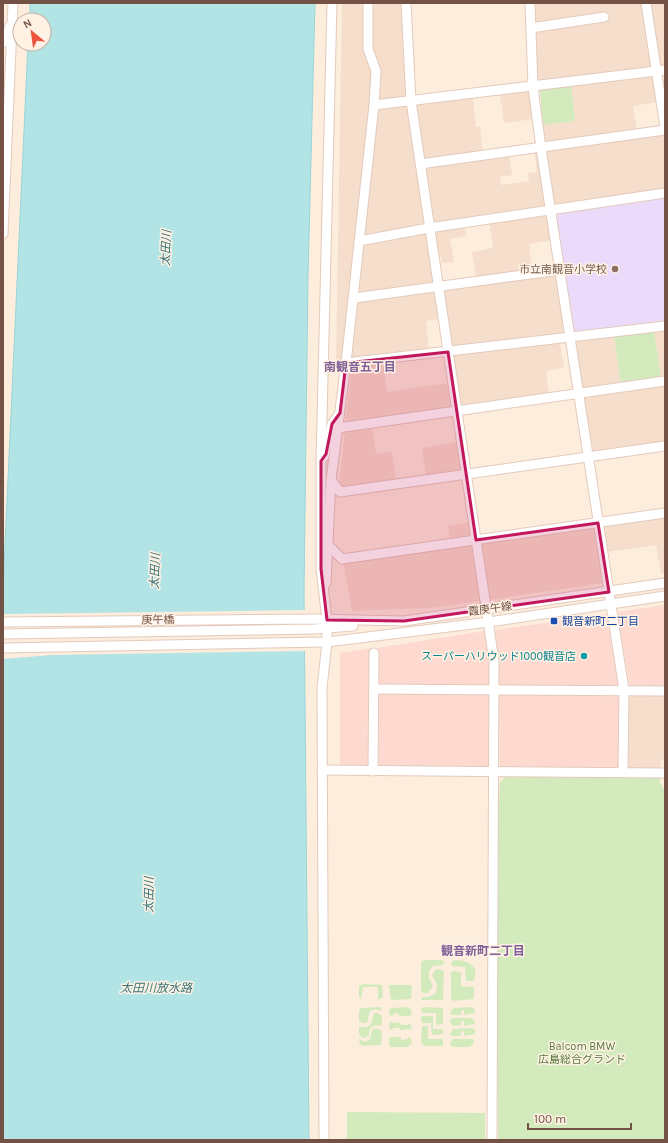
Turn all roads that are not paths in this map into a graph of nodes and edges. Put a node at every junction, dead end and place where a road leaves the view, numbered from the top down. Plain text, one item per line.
1 (332, 3) edge
2 (368, 3) edge
3 (406, 3) edge
4 (530, 3) edge
5 (646, 3) edge
6 (604, 17) dead end
7 (12, 22) edge
8 (531, 28) junction
9 (12, 40) edge
10 (3, 43) edge
11 (661, 70) edge
12 (533, 87) junction
13 (411, 101) junction
14 (374, 105) junction
15 (3, 125) edge
16 (665, 127) edge
17 (665, 130) edge
18 (7, 139) junction
19 (541, 148) junction
20 (420, 164) junction
21 (665, 193) edge
22 (551, 210) junction
23 (429, 228) junction
24 (3, 234) edge
25 (359, 241) junction
26 (560, 270) junction
27 (437, 286) junction
28 (354, 298) junction
29 (665, 326) edge
30 (569, 338) junction
31 (448, 352) junction
32 (346, 364) junction
33 (665, 381) edge
34 (577, 393) junction
35 (457, 411) junction
36 (340, 412) junction
37 (338, 428) junction
38 (665, 446) edge
39 (588, 457) junction
40 (321, 461) junction
41 (466, 474) junction
42 (331, 480) junction
43 (665, 513) edge
44 (598, 523) junction
45 (476, 540) junction
46 (329, 546) junction
47 (665, 583) edge
48 (609, 592) junction
49 (324, 594) junction
50 (665, 596) edge
51 (611, 604) junction
52 (487, 610) junction
53 (3, 622) edge
54 (489, 622) junction
55 (327, 624) junction
56 (3, 634) edge
57 (327, 642) junction
58 (3, 648) edge
59 (374, 653) dead end
60 (495, 689) junction
61 (374, 690) junction
62 (624, 690) junction
63 (665, 690) edge
64 (322, 770) junction
65 (373, 771) junction
66 (495, 772) junction
67 (623, 772) junction
68 (665, 773) edge
69 (324, 1140) edge
70 (492, 1140) edge

1 - 40 street
2 - 14 street
3 - 13 street
4 - 8 street
5 - 11 street
6 - 8 street
7 - 10 street
8 - 12 street
9 - 18 street
11 - 12 street
11 - 16 street
12 - 13 street
12 - 19 street
13 - 14 street
13 - 20 street
14 - 25 street
15 - 18 street
17 - 19 street
18 - 24 street
19 - 20 street
19 - 22 street
20 - 23 street
21 - 22 street
22 - 23 street
22 - 26 street
23 - 25 street
23 - 27 street
25 - 28 street
26 - 27 street
26 - 30 street
27 - 28 street
27 - 31 street
28 - 32 street
29 - 30 street
30 - 31 street
30 - 34 street
31 - 32 street
31 - 35 street
32 - 36 street
33 - 34 street
34 - 35 street
34 - 39 street
35 - 37 street
35 - 41 street
36 - 37 street
36 - 40 street
37 - 42 street
38 - 39 street
39 - 41 street
39 - 44 street
40 - 49 street
41 - 42 street
41 - 45 street
42 - 46 street
43 - 44 street
44 - 45 street
44 - 48 street
45 - 46 street
45 - 52 street
46 - 49 street
47 - 48 street, 霞庚午線
48 - 51 street
48 - 52 street, 霞庚午線
49 - 55 street
50 - 51 street
51 - 54 street
51 - 62 street
52 - 54 street
52 - 55 street, 霞庚午線
53 - 55 street, 庚午橋
54 - 57 street
54 - 60 street
55 - 56 street
55 - 57 street
57 - 58 street
57 - 64 street
59 - 61 street
60 - 61 street
60 - 62 street
60 - 66 street
61 - 65 street
62 - 63 street
62 - 67 street
64 - 65 street
64 - 69 street
65 - 66 street
66 - 67 street
66 - 70 street
67 - 68 street

